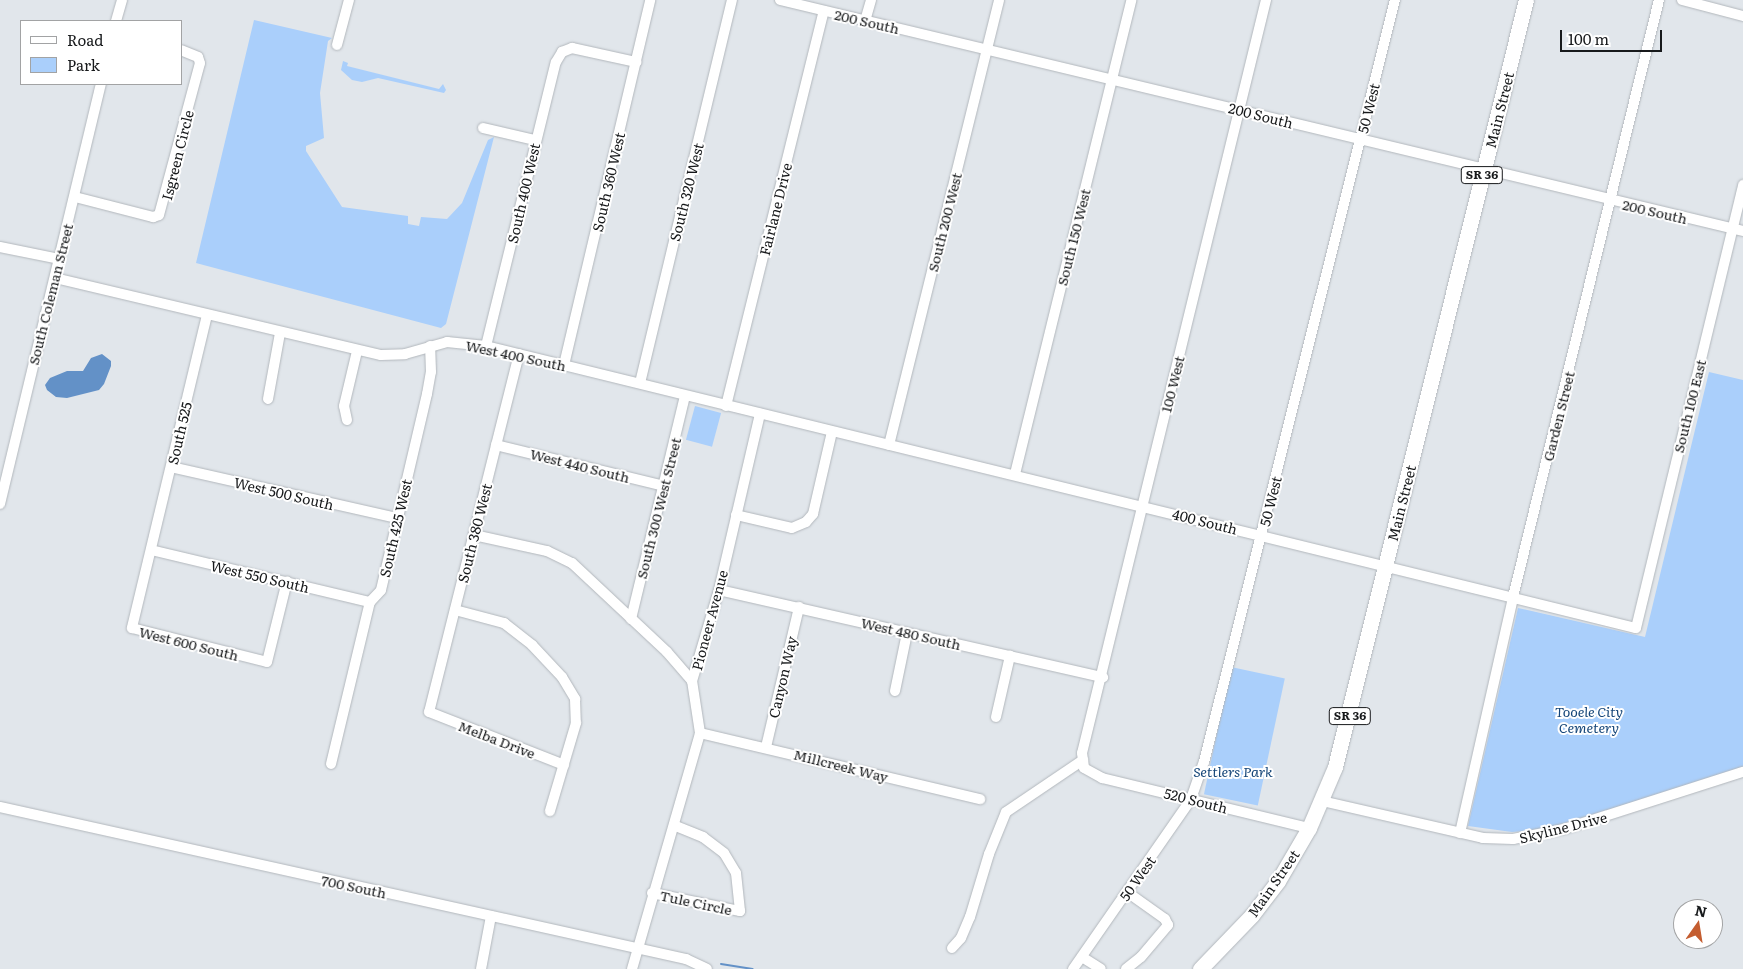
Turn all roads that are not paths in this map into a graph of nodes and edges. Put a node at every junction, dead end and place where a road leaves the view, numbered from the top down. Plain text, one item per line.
1 (122, 0) edge
2 (349, 0) edge
3 (650, 0) edge
4 (732, 0) edge
5 (780, 0) edge
6 (870, 0) edge
7 (999, 0) edge
8 (1131, 0) edge
9 (1266, 0) edge
10 (1395, 0) edge
11 (1526, 0) edge
12 (1659, 0) edge
13 (1682, 0) edge
14 (824, 12) junction
15 (1743, 16) edge
16 (116, 20) edge
17 (866, 21) junction
18 (337, 45) dead end
19 (182, 50) edge
20 (987, 50) junction
21 (636, 62) junction
22 (1112, 80) junction
23 (101, 85) edge
24 (1238, 109) junction
25 (483, 128) dead end
26 (1359, 139) junction
27 (535, 140) junction
28 (1484, 170) junction
29 (1743, 184) edge
30 (74, 197) junction
31 (1611, 201) junction
32 (1732, 229) junction
33 (1743, 232) edge
34 (0, 247) edge
35 (59, 259) junction
36 (55, 278) junction
37 (207, 315) junction
38 (280, 333) junction
39 (430, 346) junction
40 (486, 346) junction
41 (357, 351) junction
42 (519, 354) junction
43 (564, 365) junction
44 (640, 384) junction
45 (685, 396) junction
46 (268, 399) dead end
47 (726, 406) junction
48 (760, 414) junction
49 (347, 420) dead end
50 (832, 432) junction
51 (496, 445) junction
52 (889, 445) junction
53 (171, 467) junction
54 (1015, 474) junction
55 (664, 486) junction
56 (0, 504) edge
57 (1143, 506) junction
58 (736, 515) junction
59 (397, 518) junction
60 (474, 535) junction
61 (1262, 536) junction
62 (151, 550) junction
63 (1386, 566) junction
64 (287, 581) junction
65 (718, 590) junction
66 (1513, 596) junction
67 (370, 602) junction
68 (799, 607) junction
69 (455, 610) junction
70 (631, 619) junction
71 (1636, 628) joint
72 (907, 633) junction
73 (1010, 656) junction
74 (1102, 677) junction
75 (692, 681) junction
76 (895, 691) dead end
77 (429, 712) joint
78 (996, 717) dead end
79 (700, 733) junction
80 (766, 747) junction
81 (331, 764) dead end
82 (1084, 764) junction
83 (564, 765) junction
84 (1743, 772) edge
85 (1191, 799) junction
86 (980, 800) dead end
87 (1322, 801) junction
88 (0, 808) edge
89 (550, 810) dead end
90 (674, 825) junction
91 (1309, 828) junction
92 (1460, 833) junction
93 (1127, 892) junction
94 (652, 893) junction
95 (491, 916) junction
96 (637, 948) junction
97 (952, 948) dead end
98 (1082, 956) junction
99 (481, 969) edge
100 (632, 969) edge
101 (707, 969) edge
102 (1073, 969) edge
103 (1101, 969) edge
104 (1126, 969) edge
105 (1200, 969) edge

1 - 16 street
2 - 18 street
3 - 21 street, South 360 West
4 - 44 street, South 320 West
5 - 14 street, 200 South
6 - 17 street
7 - 20 street, South 200 West
8 - 22 street, South 150 West
9 - 24 street, 100 West
10 - 26 street, 50 West
11 - 28 highway, Main Street / SR 36
12 - 31 street, Garden Street
13 - 15 street
14 - 17 street, 200 South
14 - 47 street, Fairlane Drive
17 - 20 street, 200 South
19 - 30 street, Isgreen Circle
20 - 22 street, 200 South
20 - 52 street, South 200 West
21 - 27 street, South 400 West
21 - 43 street, South 360 West
22 - 24 street, 200 South
22 - 54 street, South 150 West
23 - 30 street, South Coleman Street
24 - 26 street, 200 South
24 - 57 street, 100 West
25 - 27 street
26 - 28 street, 200 South
26 - 61 street, 50 West
27 - 40 street, South 400 West
28 - 31 street, 200 South
28 - 63 highway, Main Street / SR 36
29 - 32 street, South 100 East
30 - 35 street, South Coleman Street
31 - 32 street, 200 South
31 - 66 street, Garden Street
32 - 33 street, 200 South
32 - 71 street, South 100 East
34 - 35 street
35 - 36 street, South Coleman Street
36 - 37 street, West 400 South
36 - 56 street, South Coleman Street
37 - 38 street, West 400 South
37 - 53 street, South 525
38 - 41 street, West 400 South
38 - 46 street
39 - 40 street, West 400 South
39 - 41 street, West 400 South
39 - 59 street, South 425 West
40 - 42 street, West 400 South
41 - 49 street
42 - 43 street, West 400 South
42 - 51 street, South 380 West
43 - 44 street, West 400 South
44 - 45 street, West 400 South
45 - 47 street, West 400 South
45 - 55 street, South 300 West Street
47 - 48 street, West 400 South
48 - 50 street, West 400 South
48 - 58 street, Pioneer Avenue
50 - 52 street, West 400 South
50 - 58 street
51 - 55 street, West 440 South
51 - 60 street, South 380 West
52 - 54 street, 400 South
53 - 59 street, West 500 South
53 - 62 street, South 525
54 - 57 street, 400 South
55 - 70 street, South 300 West Street
57 - 61 street, 400 South
57 - 74 street, 100 West
58 - 65 street, Pioneer Avenue
59 - 67 street, South 425 West
60 - 69 street, South 380 West
60 - 70 street
61 - 63 street, 400 South
61 - 85 street, 50 West
62 - 64 street, West 550 South
62 - 64 street, West 600 South
63 - 66 street, 400 South
63 - 87 highway, Main Street / SR 36
64 - 67 street, West 550 South
65 - 68 street, West 480 South
65 - 75 street, Pioneer Avenue
66 - 71 street, 400 South
66 - 92 street, Garden Street
67 - 81 street, South 425 West
68 - 72 street, West 480 South
68 - 80 street, Canyon Way
69 - 77 street, South 380 West
69 - 83 street
70 - 75 street
72 - 73 street, West 480 South
72 - 76 street
73 - 74 street, West 480 South
73 - 78 street
74 - 82 street, 100 West
75 - 79 street, Pioneer Avenue
77 - 83 street, Melba Drive
79 - 80 street, Millcreek Way
79 - 90 street, Pioneer Avenue
80 - 86 street, Millcreek Way
82 - 85 street, 520 South
82 - 97 street
83 - 89 street
84 - 92 street, Skyline Drive
85 - 91 street, 520 South
85 - 93 street, 50 West
87 - 91 highway, Main Street / SR 36
87 - 92 street, Skyline Drive
88 - 95 street, 700 South
90 - 94 street, Pioneer Avenue
90 - 94 street, Tule Circle
91 - 105 highway, Main Street / SR 36
93 - 98 street, 50 West
93 - 104 street
94 - 96 street, Pioneer Avenue
95 - 96 street, 700 South
95 - 99 street
96 - 100 street, Pioneer Avenue
96 - 101 street, 700 South
98 - 102 street, 50 West
98 - 103 street

